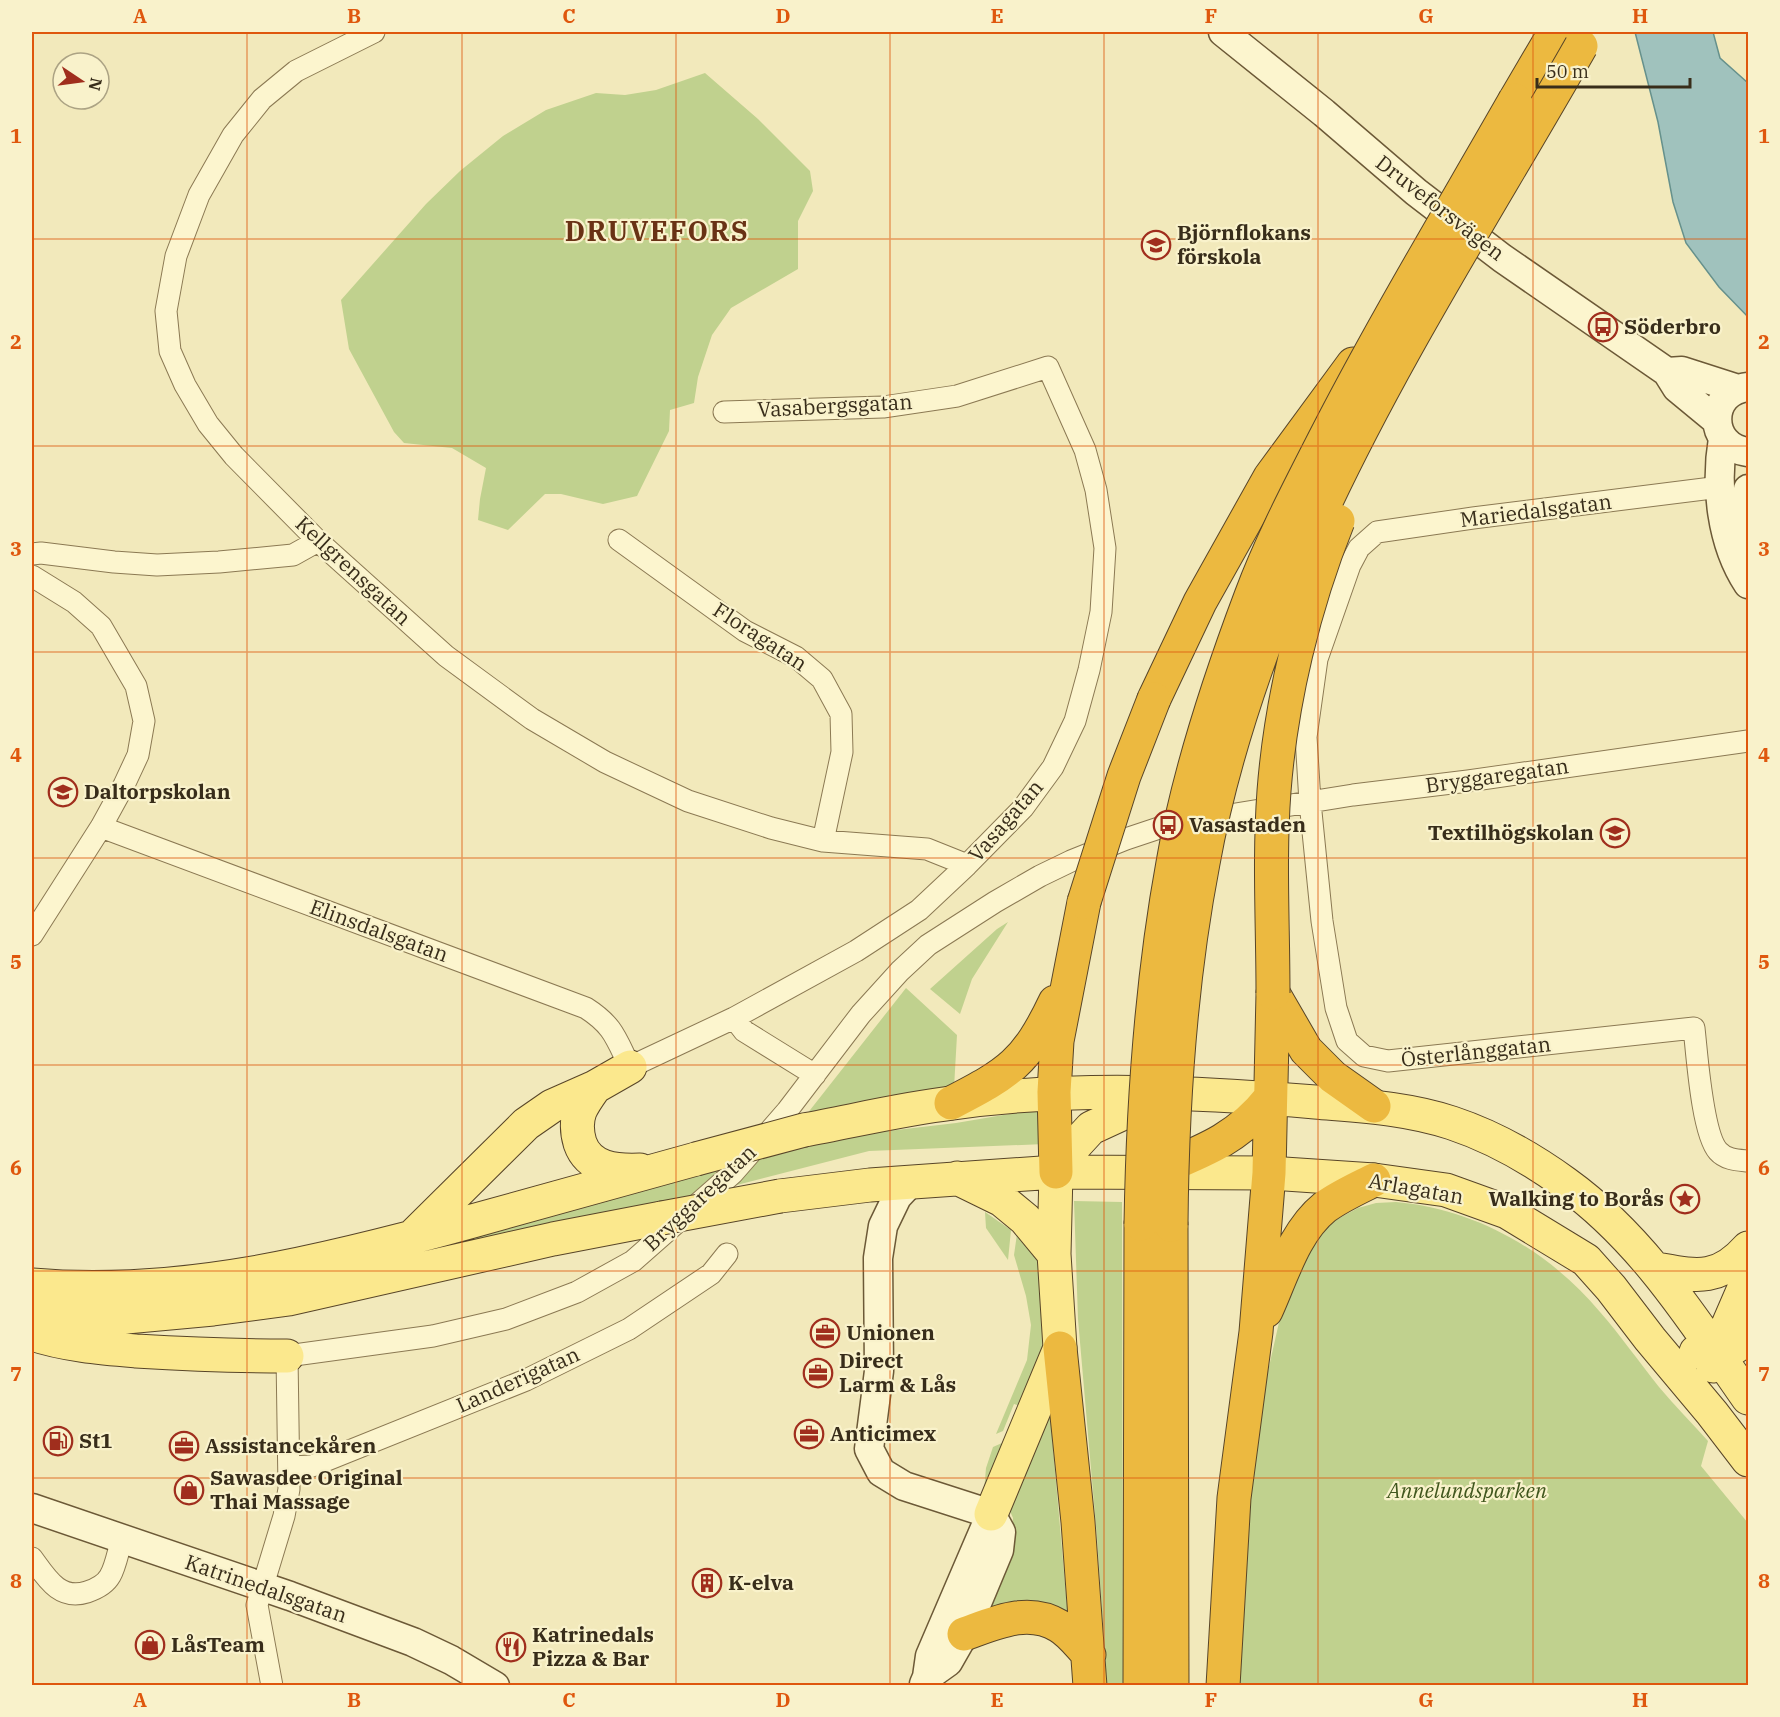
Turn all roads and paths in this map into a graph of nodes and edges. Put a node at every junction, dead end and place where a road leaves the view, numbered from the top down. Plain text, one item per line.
1 (374, 32) edge
2 (1223, 32) edge
3 (1575, 36) edge
4 (1398, 302) junction
5 (1430, 304) junction
6 (1048, 367) joint
7 (1667, 372) junction
8 (1744, 386) edge
9 (724, 412) dead end
10 (1720, 429) junction
11 (1749, 452) edge
12 (1707, 489) junction
13 (1749, 489) edge
14 (619, 540) dead end
15 (318, 541) junction
16 (1749, 550) edge
17 (32, 554) edge
18 (32, 576) edge
19 (1748, 580) edge
20 (1306, 737) junction
21 (1749, 741) edge
22 (1310, 802) junction
23 (1245, 812) junction
24 (101, 826) junction
25 (823, 841) junction
26 (967, 865) junction
27 (32, 935) edge
28 (1070, 971) junction
29 (1273, 993) junction
30 (734, 1018) junction
31 (630, 1067) junction
32 (815, 1075) junction
33 (595, 1087) junction
34 (1054, 1092) junction
35 (1165, 1094) junction
36 (1270, 1098) junction
37 (951, 1103) junction
38 (1374, 1106) junction
39 (1749, 1161) edge
40 (660, 1169) junction
41 (1056, 1172) junction
42 (1153, 1172) junction
43 (1269, 1173) junction
44 (956, 1178) junction
45 (1374, 1180) junction
46 (912, 1181) junction
47 (1156, 1225) junction
48 (412, 1238) junction
49 (1749, 1248) edge
50 (727, 1254) dead end
51 (1054, 1254) junction
52 (1586, 1260) junction
53 (1656, 1269) junction
54 (1749, 1279) edge
55 (32, 1285) edge
56 (32, 1316) edge
57 (1256, 1332) junction
58 (32, 1335) edge
59 (1749, 1337) edge
60 (1060, 1348) junction
61 (1716, 1353) junction
62 (287, 1356) junction
63 (1749, 1398) edge
64 (1712, 1413) junction
65 (1749, 1460) edge
66 (290, 1467) junction
67 (32, 1508) edge
68 (991, 1514) junction
69 (122, 1539) junction
70 (32, 1558) edge
71 (263, 1587) junction
72 (964, 1634) junction
73 (1090, 1670) edge
74 (925, 1682) edge
75 (272, 1686) edge
76 (495, 1686) edge
77 (1140, 1686) edge
78 (1172, 1686) edge
79 (1223, 1686) edge

1 - 15 street, Kellgrensgatan
2 - 7 street, Druveforsvägen
3 - 4 highway, bridge
3 - 5 highway, bridge
4 - 28 highway, bridge
4 - 47 highway, bridge
5 - 29 highway, bridge
5 - 47 highway, bridge
6 - 9 street, Vasabergsgatan
6 - 26 street, Vasagatan
7 - 8 street, Druveforsvägen
7 - 10 street, Druveforsvägen
8 - 10 street
10 - 11 street, Druveforsvägen
10 - 12 street
12 - 19 street
12 - 20 street, Mariedalsgatan
13 - 16 street
14 - 25 street, Floragatan
15 - 17 street
15 - 25 street, Kellgrensgatan
18 - 24 street
20 - 22 street
20 - 23 street
21 - 22 street, Bryggaregatan
22 - 23 street, Bryggaregatan
22 - 39 street, Österlånggatan
23 - 32 street, Bryggaregatan
24 - 27 street
24 - 31 street, Elinsdalsgatan
25 - 26 street, Kellgrensgatan
26 - 30 street, Vasagatan
28 - 34 highway
28 - 37 highway
29 - 36 highway
29 - 38 highway
30 - 31 street, Vasagatan
30 - 32 street
31 - 33 main road
32 - 62 street, Bryggaregatan
33 - 40 main road
33 - 48 main road
34 - 35 main road
34 - 37 main road
34 - 41 highway
35 - 36 main road
35 - 41 main road
36 - 38 main road
36 - 42 highway
36 - 43 highway
37 - 40 main road, bridge
38 - 53 main road
40 - 48 main road
41 - 42 main road, Arlagatan
41 - 44 main road, Arlagatan
41 - 51 main road
42 - 43 main road, Arlagatan
43 - 45 main road, Arlagatan
43 - 57 highway
44 - 46 main road, Arlagatan
44 - 51 main road
45 - 52 main road, Arlagatan
45 - 57 highway
46 - 56 main road, Arlagatan, bridge
46 - 68 street
47 - 77 highway
47 - 78 highway
48 - 55 main road
49 - 53 main road
50 - 66 street, Landerigatan
51 - 60 main road
52 - 61 main road
52 - 64 main road, Arlagatan
53 - 61 main road
54 - 61 main road
57 - 79 highway
58 - 62 main road
59 - 61 main road
60 - 68 main road
60 - 73 highway
61 - 63 main road
61 - 64 main road
62 - 66 street
64 - 65 main road, Arlagatan
66 - 71 street
67 - 69 street, Katrinedalsgatan
68 - 72 street
68 - 74 street
69 - 70 street
69 - 71 street, Katrinedalsgatan
71 - 75 street
71 - 76 street, Katrinedalsgatan
72 - 73 highway
72 - 74 street

